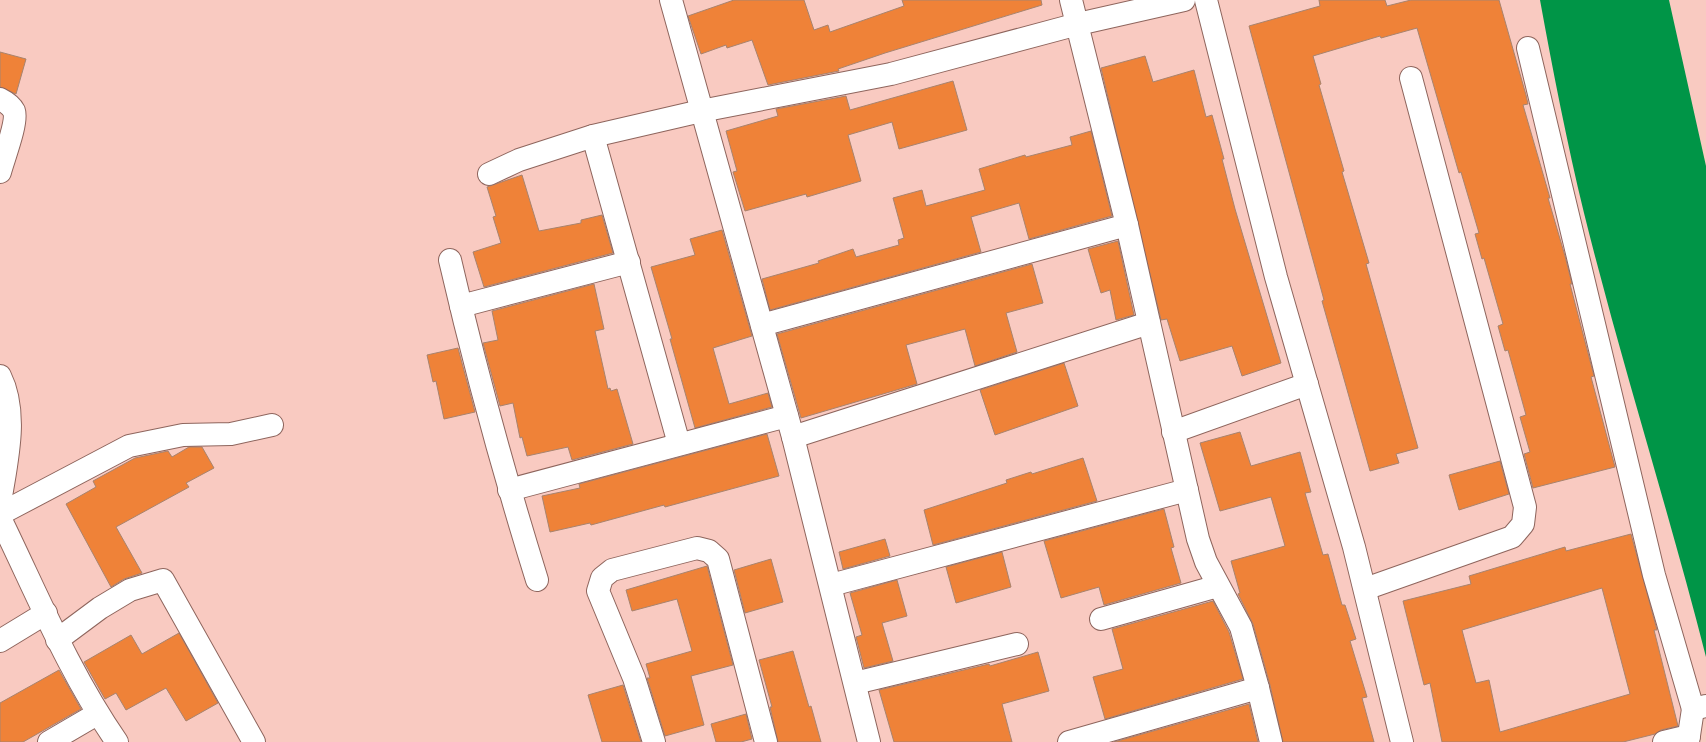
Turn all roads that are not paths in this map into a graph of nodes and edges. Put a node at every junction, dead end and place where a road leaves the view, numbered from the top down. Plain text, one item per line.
1 (671, 0) edge
2 (1071, 0) edge
3 (1184, 0) edge
4 (1206, 0) edge
5 (1078, 24) junction
6 (1528, 48) dead end
7 (1412, 78) dead end
8 (0, 99) edge
9 (702, 111) junction
10 (594, 136) junction
11 (0, 172) edge
12 (489, 174) dead end
13 (1127, 225) junction
14 (450, 260) dead end
15 (629, 262) junction
16 (461, 306) junction
17 (1149, 323) junction
18 (762, 325) junction
19 (0, 376) edge
20 (1306, 384) junction
21 (787, 416) junction
22 (272, 425) dead end
23 (1173, 432) junction
24 (793, 438) junction
25 (679, 444) junction
26 (509, 490) junction
27 (1187, 490) junction
28 (0, 504) edge
29 (0, 514) edge
30 (0, 518) edge
31 (537, 580) dead end
32 (831, 585) junction
33 (1218, 586) junction
34 (1365, 589) junction
35 (46, 613) junction
36 (1101, 619) dead end
37 (0, 640) edge
38 (57, 640) junction
39 (1017, 644) dead end
40 (855, 683) junction
41 (1258, 688) junction
42 (1700, 707) edge
43 (97, 714) junction
44 (1689, 739) edge
45 (49, 742) edge
46 (117, 742) edge
47 (254, 742) edge
48 (654, 742) edge
49 (766, 742) edge
50 (869, 742) edge
51 (1069, 742) edge
52 (1271, 742) edge
53 (1402, 742) edge
54 (1664, 742) edge

1 - 9 street
2 - 5 street
3 - 5 street
4 - 20 street
5 - 9 street
5 - 13 street
6 - 42 street
7 - 34 street
8 - 11 street
9 - 10 street
9 - 18 street
10 - 12 street
10 - 15 street
13 - 17 street
13 - 18 street
14 - 16 street
15 - 16 street
15 - 25 street
16 - 26 street
17 - 23 street
17 - 24 street
18 - 21 street
19 - 28 street
20 - 23 street
20 - 34 street
21 - 24 street
21 - 25 street
22 - 29 street
23 - 27 street
24 - 32 street
25 - 26 street
26 - 31 street
27 - 32 street
27 - 33 street
30 - 35 street
32 - 40 street
33 - 36 street
33 - 41 street
34 - 53 street
35 - 37 street
35 - 38 street
38 - 43 street
38 - 47 street
39 - 40 street
40 - 50 street
41 - 51 street
41 - 52 street
42 - 44 street
43 - 45 street
43 - 46 street
44 - 54 street
48 - 49 street

